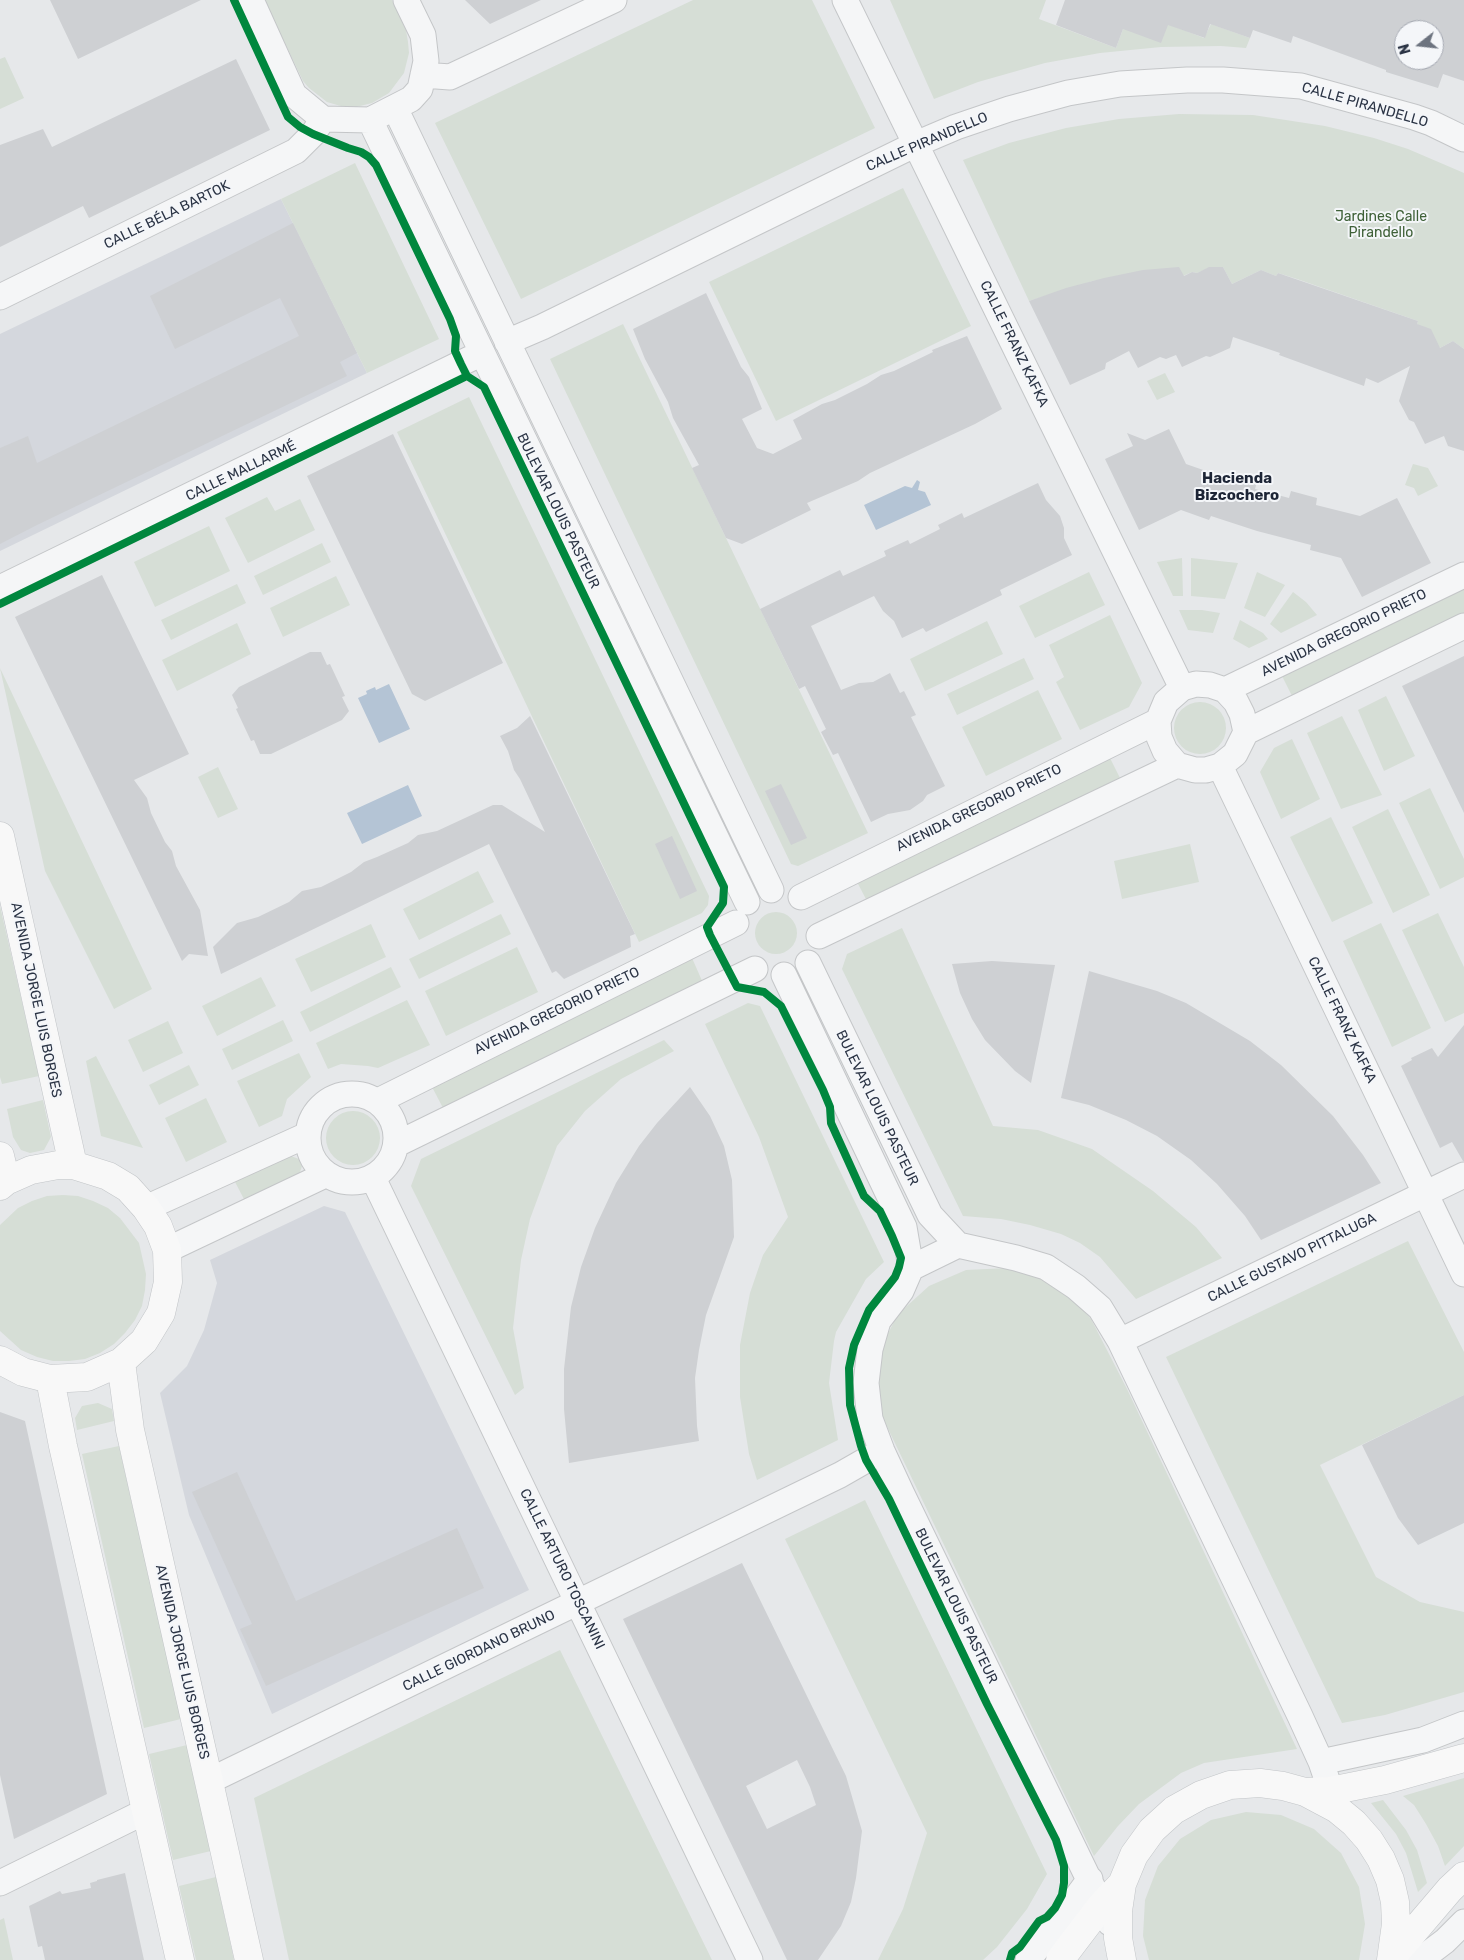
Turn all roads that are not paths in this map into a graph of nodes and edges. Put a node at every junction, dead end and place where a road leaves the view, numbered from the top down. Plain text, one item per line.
1 (251, 0) edge
2 (406, 0) edge
3 (614, 0) edge
4 (845, 0) edge
5 (423, 75) junction
6 (395, 108) junction
7 (323, 119) junction
8 (370, 120) junction
9 (1464, 139) edge
10 (916, 144) junction
11 (0, 297) edge
12 (507, 342) junction
13 (482, 354) junction
14 (1464, 575) edge
15 (0, 588) edge
16 (1464, 626) edge
17 (1182, 688) junction
18 (1225, 690) junction
19 (1158, 721) junction
20 (1246, 732) junction
21 (1177, 765) junction
22 (1220, 766) junction
23 (0, 836) edge
24 (772, 890) junction
25 (801, 897) junction
26 (741, 912) junction
27 (820, 936) junction
28 (808, 964) junction
29 (755, 969) junction
30 (784, 975) junction
31 (378, 1101) junction
32 (307, 1135) junction
33 (397, 1144) junction
34 (73, 1165) junction
35 (2, 1174) edge
36 (325, 1175) junction
37 (1464, 1175) edge
38 (373, 1178) junction
39 (1425, 1194) junction
40 (146, 1208) junction
41 (958, 1246) junction
42 (167, 1250) junction
43 (911, 1268) junction
44 (1464, 1274) edge
45 (1120, 1341) junction
46 (0, 1360) edge
47 (121, 1362) junction
48 (50, 1379) junction
49 (882, 1451) junction
50 (579, 1603) junction
51 (1464, 1724) edge
52 (1464, 1758) edge
53 (1321, 1762) junction
54 (209, 1781) junction
55 (1324, 1797) junction
56 (146, 1810) junction
57 (1464, 1876) edge
58 (1090, 1879) junction
59 (0, 1883) edge
60 (1122, 1884) junction
61 (1101, 1906) junction
62 (1464, 1922) edge
63 (1120, 1949) edge
64 (1408, 1951) edge
65 (180, 1960) edge
66 (249, 1960) edge
67 (750, 1960) edge
68 (1028, 1960) edge
69 (1060, 1960) edge

1 - 7 street
2 - 5 street
3 - 5 street
4 - 10 street, CALLE FRANZ KAFKA
5 - 6 street
6 - 8 street
6 - 12 street, BULEVAR LOUIS PASTEUR
7 - 8 street
7 - 11 street, CALLE BÉLA BARTOK
8 - 13 street, BULEVAR LOUIS PASTEUR
9 - 10 street, CALLE PIRANDELLO
10 - 12 street, CALLE PIRANDELLO
10 - 17 street, CALLE FRANZ KAFKA
12 - 24 street, BULEVAR LOUIS PASTEUR
13 - 15 street, CALLE MALLARMÉ
13 - 26 street, BULEVAR LOUIS PASTEUR
14 - 18 street, AVENIDA GREGORIO PRIETO
16 - 20 street
17 - 18 street
17 - 19 street
18 - 20 street
19 - 21 street
19 - 25 street, AVENIDA GREGORIO PRIETO
20 - 22 street
21 - 22 street
21 - 27 street
22 - 39 street, CALLE FRANZ KAFKA
23 - 34 main road, AVENIDA JORGE LUIS BORGES
24 - 25 street
24 - 26 street
25 - 27 street
26 - 29 street
26 - 31 street, AVENIDA GREGORIO PRIETO
27 - 28 street
28 - 30 street
28 - 41 street, BULEVAR LOUIS PASTEUR
29 - 30 street
29 - 33 street
30 - 43 street, BULEVAR LOUIS PASTEUR
31 - 32 street
31 - 33 street
32 - 36 street
32 - 40 street
33 - 38 street
34 - 35 main road
34 - 40 main road
36 - 38 street
36 - 42 street
37 - 39 street, CALLE GUSTAVO PITTALUGA
38 - 50 street, CALLE ARTURO TOSCANINI
39 - 44 street, CALLE FRANZ KAFKA
39 - 45 street, CALLE GUSTAVO PITTALUGA
40 - 42 main road
41 - 43 street
41 - 45 street
42 - 47 main road
43 - 49 street, BULEVAR LOUIS PASTEUR
45 - 53 street
46 - 48 main road
47 - 48 main road
47 - 54 main road, AVENIDA JORGE LUIS BORGES
48 - 56 main road
49 - 50 street, CALLE GIORDANO BRUNO
49 - 58 street, BULEVAR LOUIS PASTEUR
50 - 54 street, CALLE GIORDANO BRUNO
50 - 67 street, CALLE ARTURO TOSCANINI
51 - 53 street
52 - 55 main road
53 - 55 street
54 - 66 main road, AVENIDA JORGE LUIS BORGES
55 - 60 main road
55 - 64 main road
56 - 59 street
56 - 65 main road
57 - 64 main road
58 - 61 street, BULEVAR LOUIS PASTEUR
58 - 68 street
60 - 61 main road
60 - 63 main road
61 - 63 street, BULEVAR LOUIS PASTEUR
61 - 69 main road
62 - 64 street

